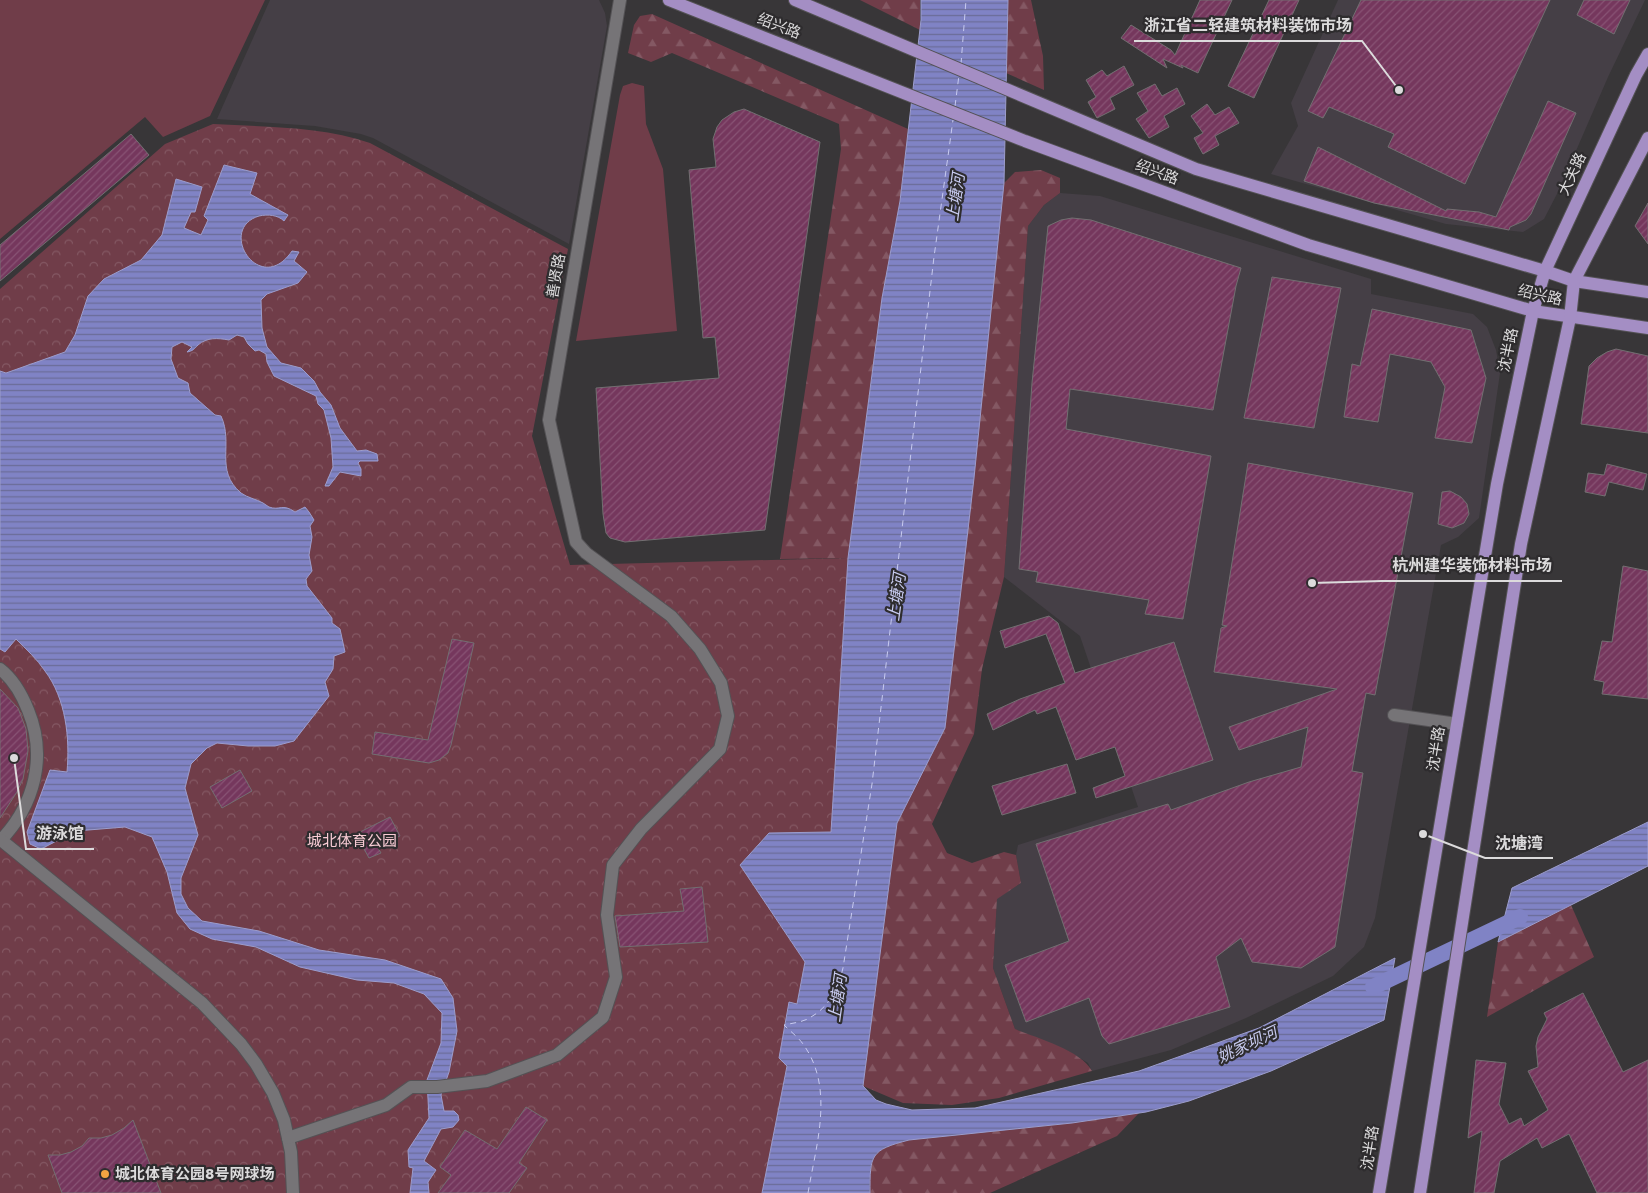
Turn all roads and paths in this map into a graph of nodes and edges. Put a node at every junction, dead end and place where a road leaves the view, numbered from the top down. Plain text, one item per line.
1 (620, 0) edge
2 (668, 0) edge
3 (795, 0) edge
4 (1648, 54) edge
5 (1648, 138) edge
6 (1546, 271) junction
7 (1574, 281) junction
8 (1648, 292) edge
9 (1533, 311) junction
10 (1570, 318) junction
11 (1648, 328) edge
12 (0, 669) edge
13 (1394, 715) dead end
14 (1457, 724) junction
15 (1, 840) edge
16 (288, 1138) junction
17 (293, 1193) edge
18 (1379, 1193) edge
19 (1420, 1193) edge

1 - 16 street, 善贤路
2 - 9 main road, 绍兴路
3 - 6 main road, 绍兴路
4 - 6 main road, 大关路
5 - 7 main road
6 - 7 main road, 绍兴路
6 - 9 main road, 大关路
7 - 8 main road, 绍兴路
7 - 10 main road
9 - 10 main road, 绍兴路
9 - 14 main road, 沈半路
10 - 11 main road, 绍兴路
10 - 19 main road
12 - 15 street
13 - 14 street
14 - 18 main road, 沈半路
15 - 16 street
16 - 17 street

